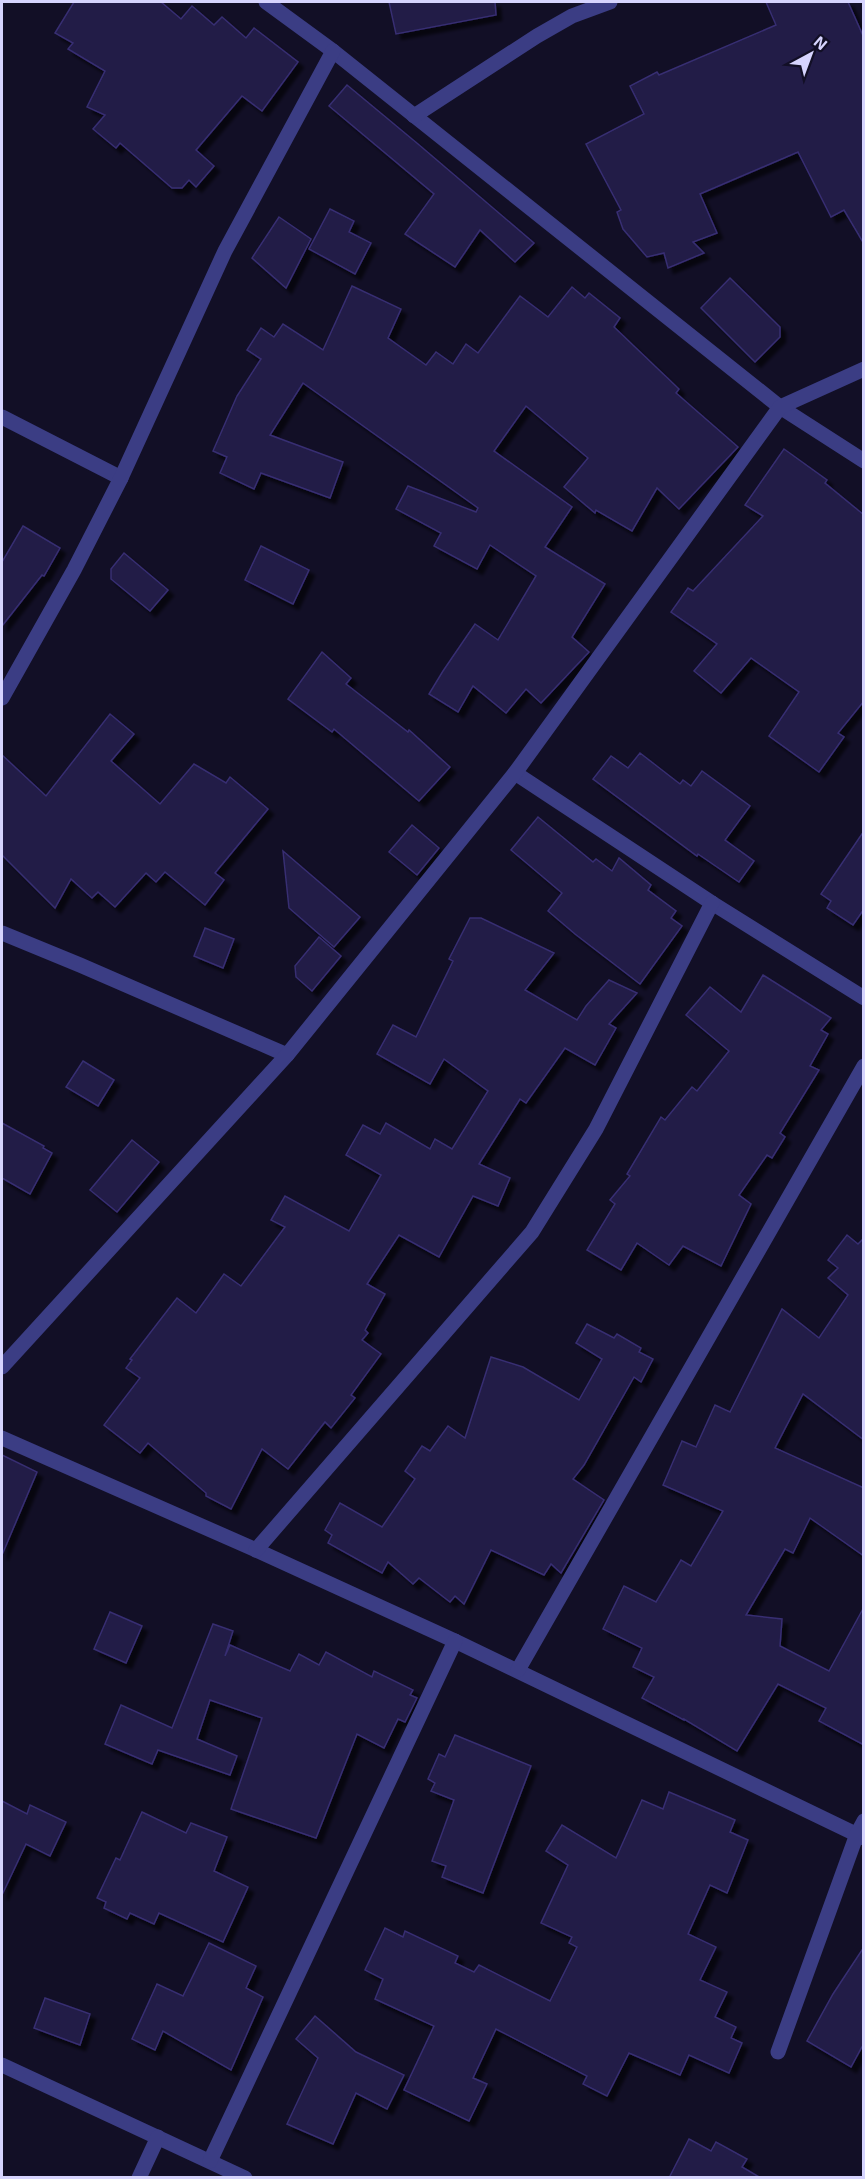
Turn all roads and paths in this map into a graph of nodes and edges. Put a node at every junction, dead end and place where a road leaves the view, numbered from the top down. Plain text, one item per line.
1 (266, 2) edge
2 (610, 2) edge
3 (333, 51) junction
4 (414, 116) junction
5 (864, 369) edge
6 (780, 407) junction
7 (2, 417) edge
8 (864, 461) edge
9 (121, 478) junction
10 (2, 698) edge
11 (515, 773) junction
12 (712, 903) junction
13 (2, 933) edge
14 (864, 998) edge
15 (287, 1054) junction
16 (864, 1066) edge
17 (2, 1367) edge
18 (2, 1438) edge
19 (256, 1550) junction
20 (454, 1641) junction
21 (518, 1670) junction
22 (861, 1831) edge
23 (777, 2052) dead end
24 (2, 2065) edge
25 (158, 2137) junction
26 (210, 2161) junction
27 (139, 2178) edge
28 (245, 2178) edge

1 - 3 street
2 - 4 street
3 - 4 street
3 - 9 street
4 - 6 street
5 - 6 street
6 - 8 street
6 - 11 street
7 - 9 street
9 - 10 street
11 - 12 street
11 - 15 street
12 - 14 street
12 - 19 street
13 - 15 street
15 - 17 street
16 - 21 street
18 - 19 street
19 - 20 street
20 - 21 street
20 - 26 street
21 - 22 street
22 - 23 street
24 - 25 street
25 - 26 street
25 - 27 street
26 - 28 street

